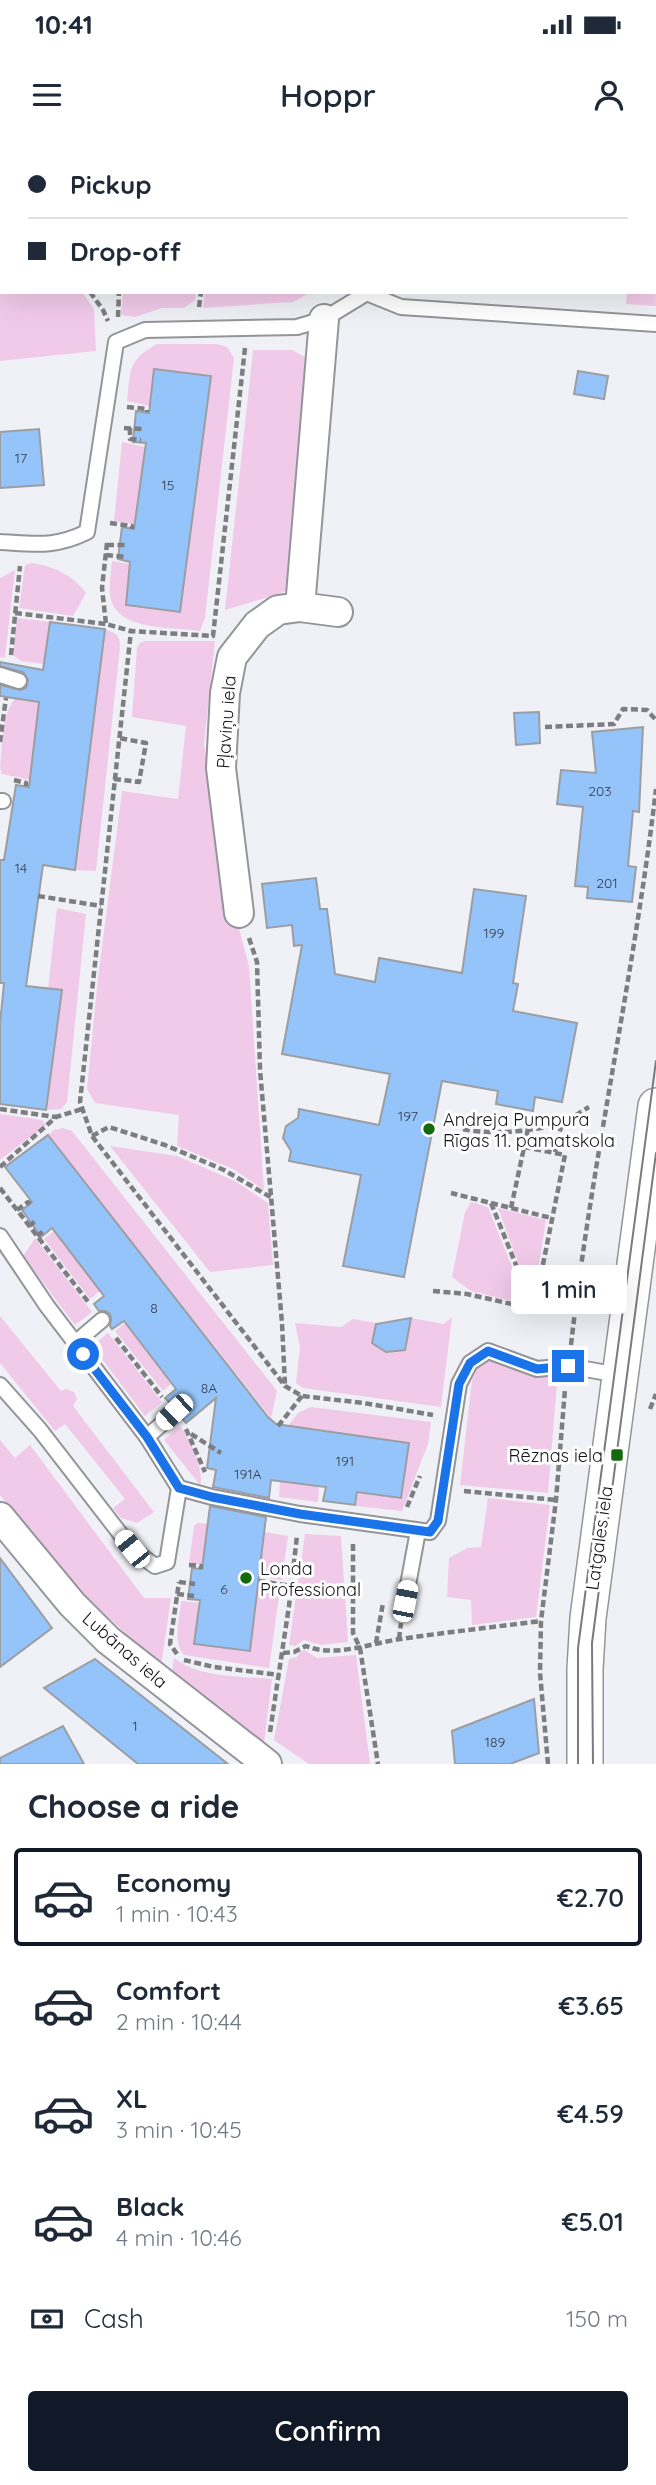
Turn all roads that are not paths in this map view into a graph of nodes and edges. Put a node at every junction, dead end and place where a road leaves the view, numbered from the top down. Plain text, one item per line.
1 (362, 294) edge
2 (367, 294) edge
3 (324, 318) junction
4 (656, 324) edge
5 (0, 542) edge
6 (300, 607) junction
7 (338, 612) dead end
8 (239, 913) road end
9 (656, 1106) edge
10 (0, 1236) edge
11 (102, 1320) dead end
12 (75, 1343) junction
13 (620, 1375) junction
14 (0, 1385) edge
15 (174, 1412) dead end
16 (147, 1437) junction
17 (179, 1488) junction
18 (0, 1517) edge
19 (418, 1531) junction
20 (405, 1601) dead end
21 (268, 1753) edge
22 (585, 1764) edge

1 - 3 lane
2 - 4 lane
3 - 5 lane
3 - 6 street
6 - 7 street, Pļaviņu iela
6 - 8 street, Pļaviņu iela
9 - 13 street, Latgales iela
10 - 12 lane
11 - 12 lane
12 - 16 lane
13 - 19 lane
13 - 22 street, Latgales iela
14 - 17 lane
15 - 16 lane
16 - 17 lane
17 - 19 lane
18 - 21 street, Lubānas iela
19 - 20 lane

